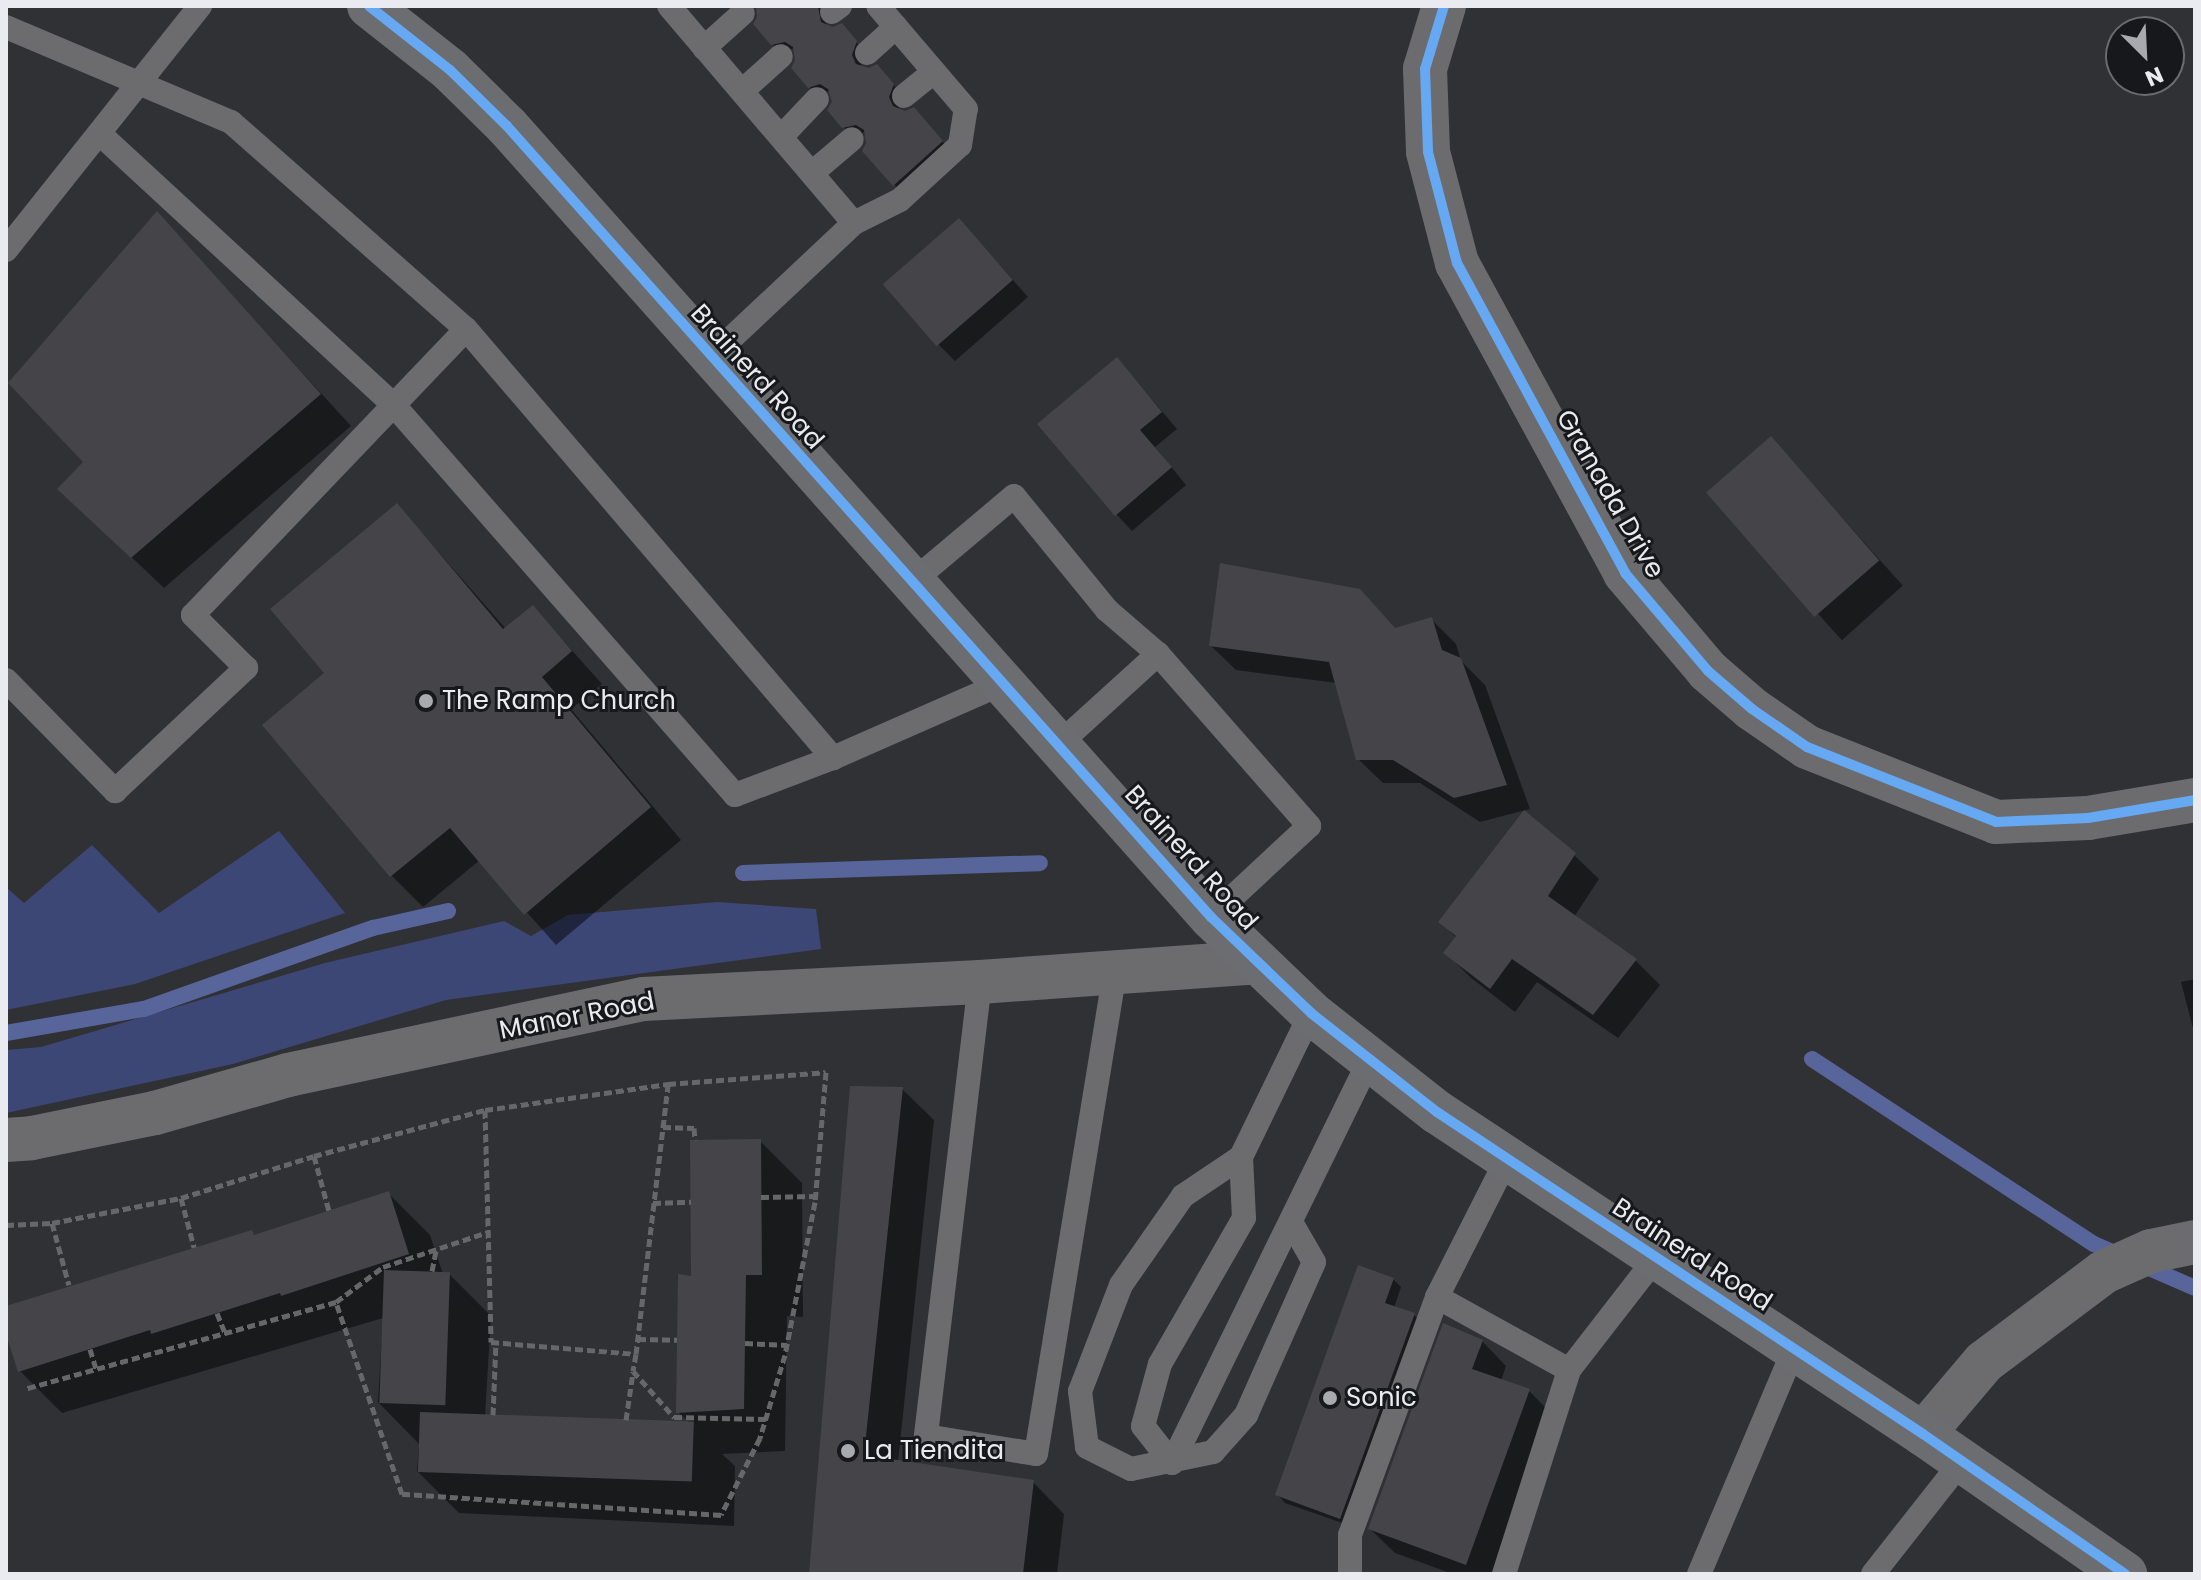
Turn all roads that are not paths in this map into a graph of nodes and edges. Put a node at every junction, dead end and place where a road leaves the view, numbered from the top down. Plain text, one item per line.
1 (200, 6) edge
2 (369, 6) edge
3 (669, 6) edge
4 (878, 6) edge
5 (1444, 6) edge
6 (743, 13) dead end
7 (6, 27) edge
8 (896, 27) junction
9 (704, 48) junction
10 (867, 53) dead end
11 (781, 56) dead end
12 (934, 72) junction
13 (138, 83) junction
14 (742, 91) junction
15 (904, 96) dead end
16 (817, 99) dead end
17 (100, 134) junction
18 (781, 137) junction
19 (852, 139) dead end
20 (812, 173) junction
21 (854, 223) junction
22 (6, 250) edge
23 (466, 329) junction
24 (710, 358) junction
25 (392, 403) junction
26 (913, 581) junction
27 (1158, 654) junction
28 (6, 680) edge
29 (1004, 683) junction
30 (1059, 744) junction
31 (833, 758) junction
32 (2195, 800) edge
33 (1211, 917) junction
34 (1256, 962) junction
35 (1115, 972) junction
36 (980, 982) junction
37 (1311, 1013) junction
38 (1369, 1061) junction
39 (6, 1140) edge
40 (1241, 1157) junction
41 (1507, 1159) junction
42 (1291, 1222) junction
43 (2195, 1242) edge
44 (1656, 1258) junction
45 (1437, 1297) junction
46 (1794, 1349) junction
47 (1569, 1370) junction
48 (1923, 1434) junction
49 (1962, 1461) junction
50 (1172, 1463) junction
51 (1350, 1574) edge
52 (1504, 1574) edge
53 (1699, 1574) edge
54 (1873, 1574) edge
55 (2125, 1574) edge

1 - 13 lane
2 - 24 main road, Brainerd Road
3 - 9 lane
4 - 8 lane
5 - 32 street, Granada Drive
6 - 9 lane
7 - 13 lane
8 - 10 lane
8 - 12 lane
9 - 14 lane
11 - 14 lane
12 - 15 lane
12 - 21 lane
13 - 17 lane
13 - 23 lane
14 - 18 lane
16 - 18 lane
17 - 22 lane
17 - 25 lane
18 - 20 lane
19 - 20 lane
20 - 21 lane
21 - 24 lane
23 - 25 lane
23 - 31 lane
24 - 26 main road, Brainerd Road
25 - 28 lane
25 - 31 lane
26 - 27 lane
26 - 29 main road, Brainerd Road
27 - 30 lane
27 - 33 lane
29 - 30 main road, Brainerd Road
29 - 31 lane
30 - 33 main road, Brainerd Road
33 - 34 main road, Brainerd Road
34 - 35 street, Manor Road
34 - 37 main road, Brainerd Road
35 - 36 street, Manor Road
35 - 36 lane
36 - 39 street, Manor Road
37 - 38 main road, Brainerd Road
37 - 40 lane
38 - 41 main road, Brainerd Road
38 - 42 lane
40 - 50 lane
40 - 50 lane
41 - 44 main road, Brainerd Road
41 - 45 lane
42 - 50 lane
42 - 50 lane
43 - 48 street
44 - 46 main road, Brainerd Road
44 - 47 lane
45 - 47 lane
45 - 51 lane
46 - 48 main road, Brainerd Road
46 - 53 lane
47 - 52 lane
48 - 49 main road, Brainerd Road
49 - 54 lane
49 - 55 main road, Brainerd Road

